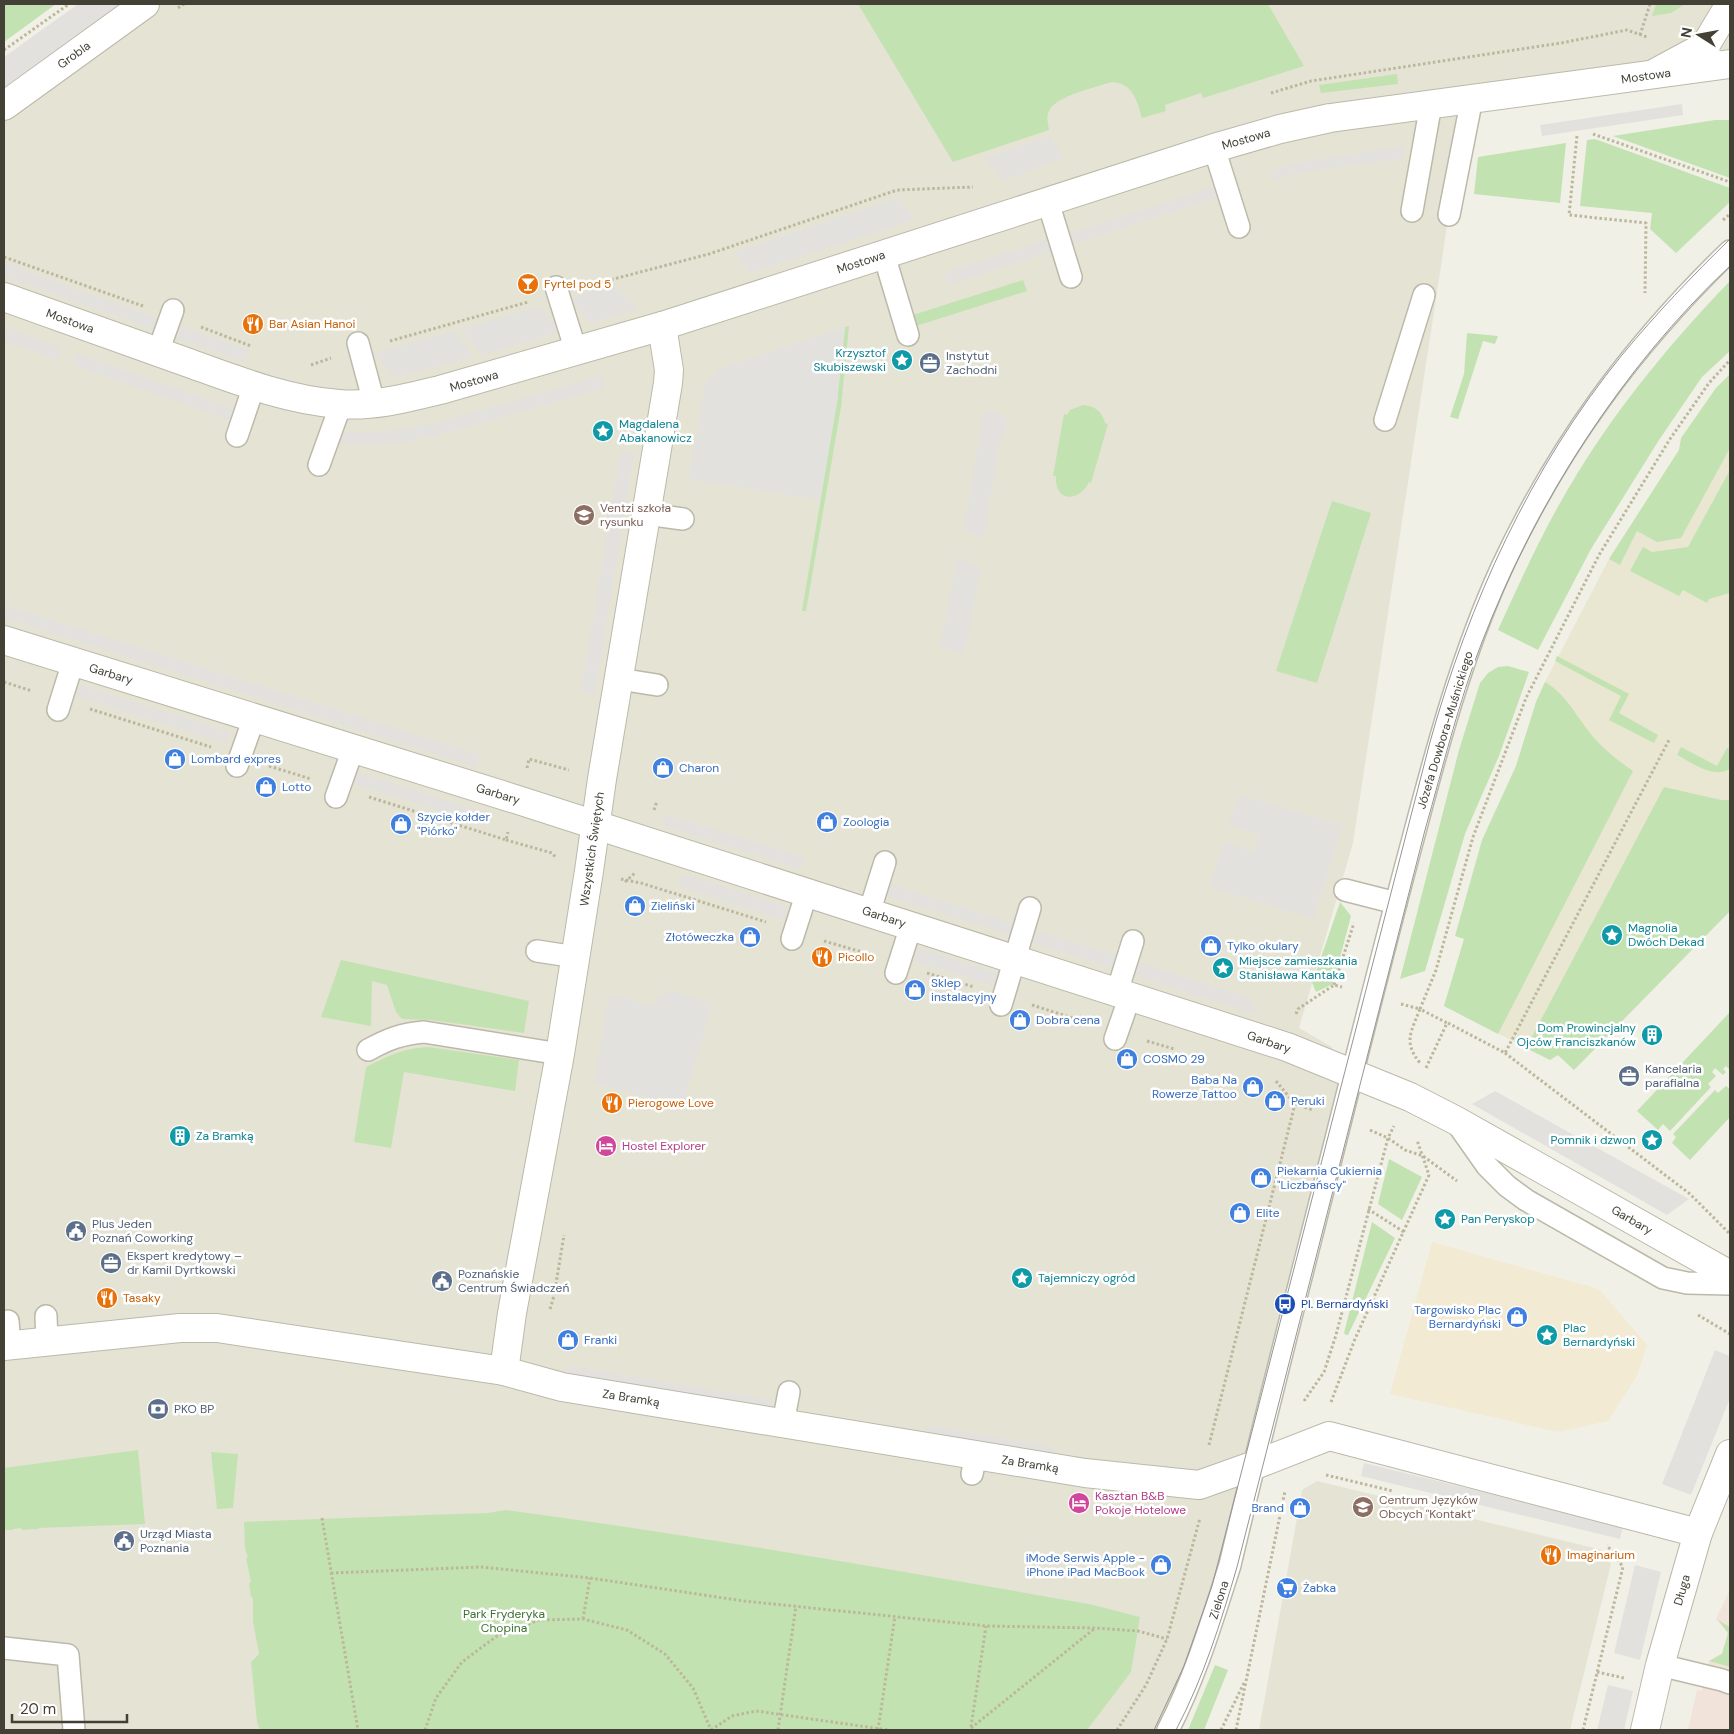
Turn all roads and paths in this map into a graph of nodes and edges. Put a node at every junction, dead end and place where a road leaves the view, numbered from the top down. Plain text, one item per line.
1 (69, 4) edge
2 (145, 4) edge
3 (1650, 4) edge
4 (1730, 4) edge
5 (1640, 35) junction
6 (1655, 35) dead end
7 (4, 50) edge
8 (1730, 64) edge
9 (1653, 75) junction
10 (1265, 95) dead end
11 (1472, 98) junction
12 (1431, 104) junction
13 (4, 106) edge
14 (1593, 134) dead end
15 (1577, 136) dead end
16 (1214, 148) junction
17 (1730, 182) edge
18 (974, 187) dead end
19 (1048, 202) junction
20 (1412, 211) dead end
21 (1449, 215) dead end
22 (1239, 227) dead end
23 (1730, 251) edge
24 (884, 255) junction
25 (4, 257) edge
26 (1071, 277) dead end
27 (557, 290) junction
28 (1424, 295) dead end
29 (4, 297) edge
30 (1645, 299) dead end
31 (172, 313) junction
32 (662, 326) junction
33 (908, 335) dead end
34 (251, 346) dead end
35 (359, 346) junction
36 (576, 351) junction
37 (158, 352) junction
38 (1730, 360) edge
39 (305, 367) dead end
40 (254, 386) junction
41 (374, 403) junction
42 (341, 404) junction
43 (1385, 420) dead end
44 (237, 436) dead end
45 (318, 464) dead end
46 (646, 514) junction
47 (683, 519) dead end
48 (4, 640) edge
49 (73, 662) junction
50 (618, 679) junction
51 (657, 685) dead end
52 (58, 710) dead end
53 (254, 718) junction
54 (1669, 740) dead end
55 (353, 749) junction
56 (237, 766) dead end
57 (336, 797) dead end
58 (595, 825) junction
59 (506, 840) dead end
60 (885, 862) dead end
61 (589, 871) junction
62 (1344, 890) dead end
63 (807, 892) junction
64 (1396, 903) junction
65 (1030, 908) dead end
66 (869, 912) junction
67 (911, 926) junction
68 (793, 935) junction
69 (1133, 941) dead end
70 (537, 951) dead end
71 (576, 957) junction
72 (1015, 959) junction
73 (898, 968) junction
74 (1123, 994) junction
75 (1002, 1001) junction
76 (1393, 1002) dead end
77 (1420, 1009) junction
78 (1448, 1023) junction
79 (1116, 1035) junction
80 (368, 1050) dead end
81 (1183, 1052) dead end
82 (1505, 1052) junction
83 (560, 1054) junction
84 (1353, 1073) junction
85 (1268, 1079) dead end
86 (1410, 1096) junction
87 (1455, 1120) junction
88 (1368, 1209) junction
89 (1404, 1232) junction
90 (1730, 1234) edge
91 (1730, 1275) edge
92 (1730, 1284) edge
93 (7, 1338) edge
94 (504, 1371) junction
95 (789, 1392) dead end
96 (784, 1423) junction
97 (1306, 1445) junction
98 (1730, 1454) edge
99 (1255, 1466) junction
100 (1199, 1485) junction
101 (1394, 1491) dead end
102 (1201, 1514) dead end
103 (322, 1518) dead end
104 (1698, 1533) junction
105 (1605, 1542) dead end
106 (331, 1573) junction
107 (590, 1578) junction
108 (796, 1606) junction
109 (895, 1616) junction
110 (583, 1619) junction
111 (986, 1626) junction
112 (1095, 1628) junction
113 (1167, 1639) junction
114 (4, 1648) edge
115 (1660, 1665) junction
116 (1597, 1672) junction
117 (1247, 1678) junction
118 (1626, 1678) dead end
119 (1730, 1684) edge
120 (780, 1714) junction
121 (971, 1729) edge
122 (74, 1730) edge
123 (358, 1730) edge
124 (425, 1730) edge
125 (711, 1730) edge
126 (778, 1730) edge
127 (878, 1730) edge
128 (888, 1730) edge
129 (1117, 1730) edge
130 (1168, 1730) edge
131 (1221, 1730) edge
132 (1236, 1730) edge
133 (1582, 1730) edge
134 (1644, 1730) edge

1 - 7 path
2 - 13 street, Grobla
3 - 5 path
4 - 9 street
5 - 6 path
5 - 10 path
8 - 9 street, Mostowa
9 - 11 street, Mostowa
11 - 12 street, Mostowa
11 - 21 lane
12 - 16 street, Mostowa
12 - 20 lane
14 - 17 path
15 - 30 path
16 - 19 street, Mostowa
16 - 22 lane
18 - 27 path
19 - 24 street, Mostowa
19 - 26 lane
23 - 64 lane, Józefa Dowbora-Muśnickiego
24 - 32 street, Mostowa
24 - 33 lane
25 - 31 path
27 - 35 path
27 - 36 lane
28 - 43 lane
29 - 37 street, Mostowa
31 - 34 path
31 - 37 lane
32 - 36 street, Mostowa
32 - 46 street, Wszystkich Świętych
35 - 39 path
35 - 41 lane
36 - 41 street, Mostowa
37 - 40 street, Mostowa
38 - 77 path
40 - 42 street, Mostowa
40 - 44 lane
41 - 42 street, Mostowa
42 - 45 lane
46 - 47 lane
46 - 50 street, Wszystkich Świętych
48 - 49 street, Garbary
49 - 52 lane
49 - 53 street, Garbary
50 - 51 lane
50 - 58 street, Wszystkich Świętych
53 - 55 street, Garbary
53 - 56 lane
54 - 82 path
55 - 57 lane
55 - 58 street, Garbary
58 - 61 street, Wszystkich Świętych
58 - 63 street, Garbary
59 - 61 path
60 - 66 lane
61 - 68 path
61 - 71 street, Wszystkich Świętych
62 - 64 lane
63 - 66 street, Garbary
63 - 68 lane
64 - 84 lane, Józefa Dowbora-Muśnickiego
65 - 72 lane
66 - 67 street, Garbary
67 - 72 street, Garbary
67 - 73 lane
68 - 73 path
69 - 74 lane
70 - 71 lane
71 - 83 street, Wszystkich Świętych
72 - 74 street, Garbary
72 - 75 lane
73 - 75 path
74 - 79 lane
74 - 84 street, Garbary
75 - 79 path
76 - 77 path
77 - 78 path
77 - 78 path
78 - 82 path
79 - 81 path
80 - 83 lane
82 - 90 path
83 - 94 street, Wszystkich Świętych
84 - 86 street, Garbary
84 - 99 lane
85 - 100 path
86 - 87 street, Garbary
86 - 88 path
86 - 89 path
87 - 91 street, Garbary
87 - 92 lane
88 - 89 path
88 - 97 path
89 - 97 path
93 - 94 street, Za Bramką
94 - 96 street, Za Bramką
95 - 96 lane
96 - 100 street, Za Bramką
97 - 99 street
97 - 101 path
97 - 104 street
97 - 117 path
98 - 104 street, Długa
99 - 100 street, Za Bramką
99 - 130 lane, Zielona
102 - 113 path
103 - 106 path
104 - 115 street, Długa
105 - 116 path
106 - 107 path
106 - 123 path
107 - 108 path
107 - 110 path
108 - 109 path
108 - 120 path
109 - 111 path
109 - 127 path
110 - 124 path
110 - 125 path
111 - 112 path
111 - 121 path
112 - 113 path
112 - 121 path
113 - 129 path
114 - 122 lane
115 - 119 lane
115 - 134 street, Długa
116 - 118 path
116 - 133 path
117 - 131 path
117 - 132 path
120 - 125 path
120 - 126 path
120 - 127 path
127 - 128 path

